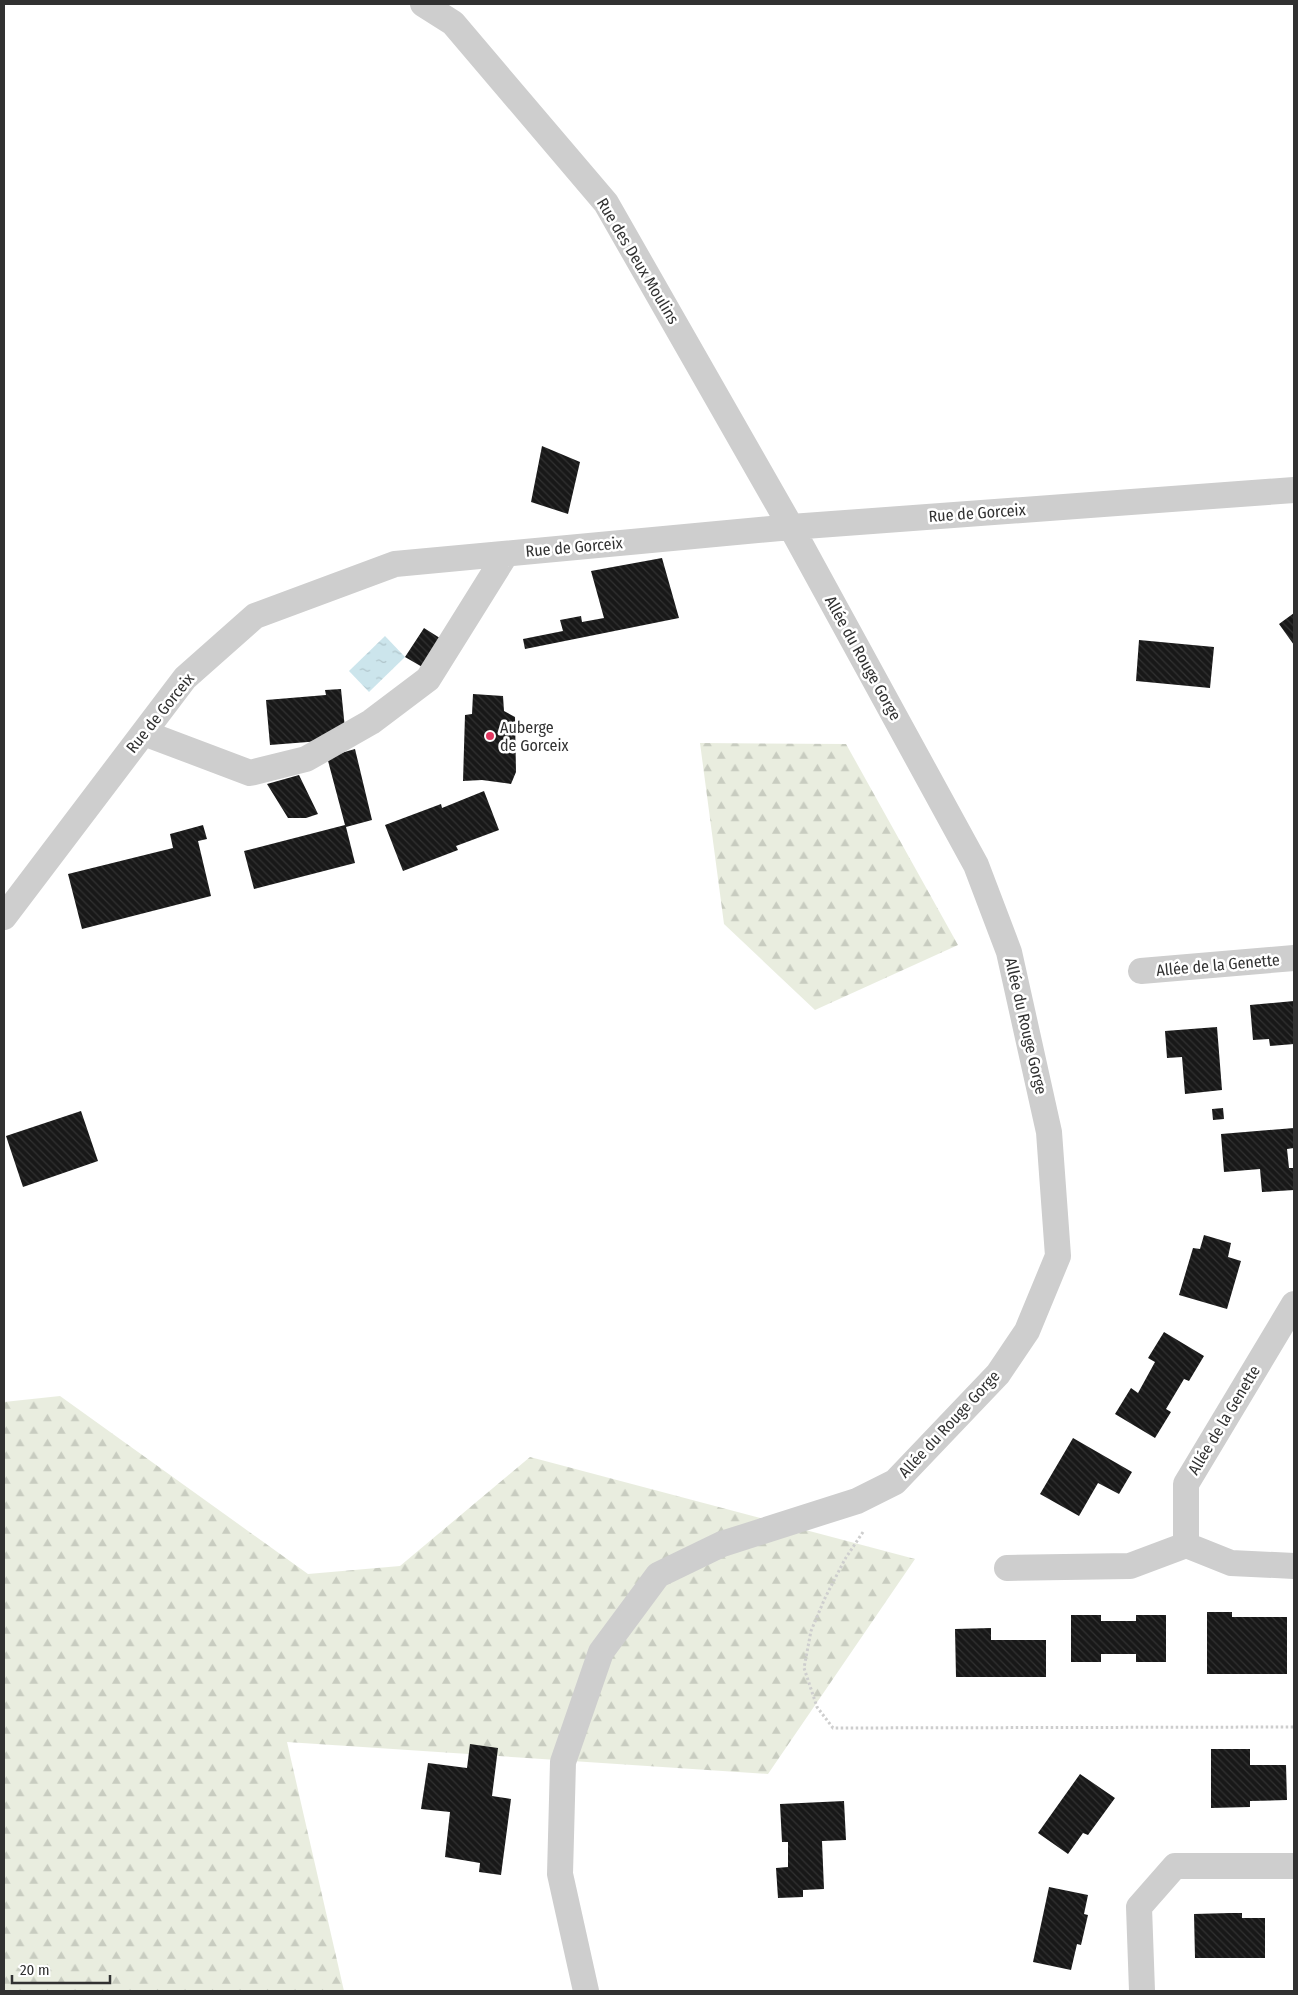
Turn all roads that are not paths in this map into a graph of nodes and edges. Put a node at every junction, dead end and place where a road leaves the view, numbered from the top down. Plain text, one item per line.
1 (423, 4) edge
2 (1294, 490) edge
3 (791, 527) junction
4 (506, 554) junction
5 (144, 732) junction
6 (4, 917) edge
7 (1294, 958) edge
8 (1141, 972) dead end
9 (1294, 1304) edge
10 (1186, 1545) junction
11 (1294, 1566) edge
12 (1007, 1568) dead end
13 (1294, 1866) edge
14 (586, 1991) edge
15 (1142, 1991) edge

1 - 3 street, Rue des Deux Moulins
2 - 3 street, Rue de Gorceix
3 - 4 street, Rue de Gorceix
3 - 14 street, Allée du Rouge Gorge
4 - 5 street, Rue de Gorceix
4 - 5 street
5 - 6 street, Rue de Gorceix
7 - 8 street, Allée de la Genette
9 - 10 street, Allée de la Genette
10 - 11 street
10 - 12 street
13 - 15 street

